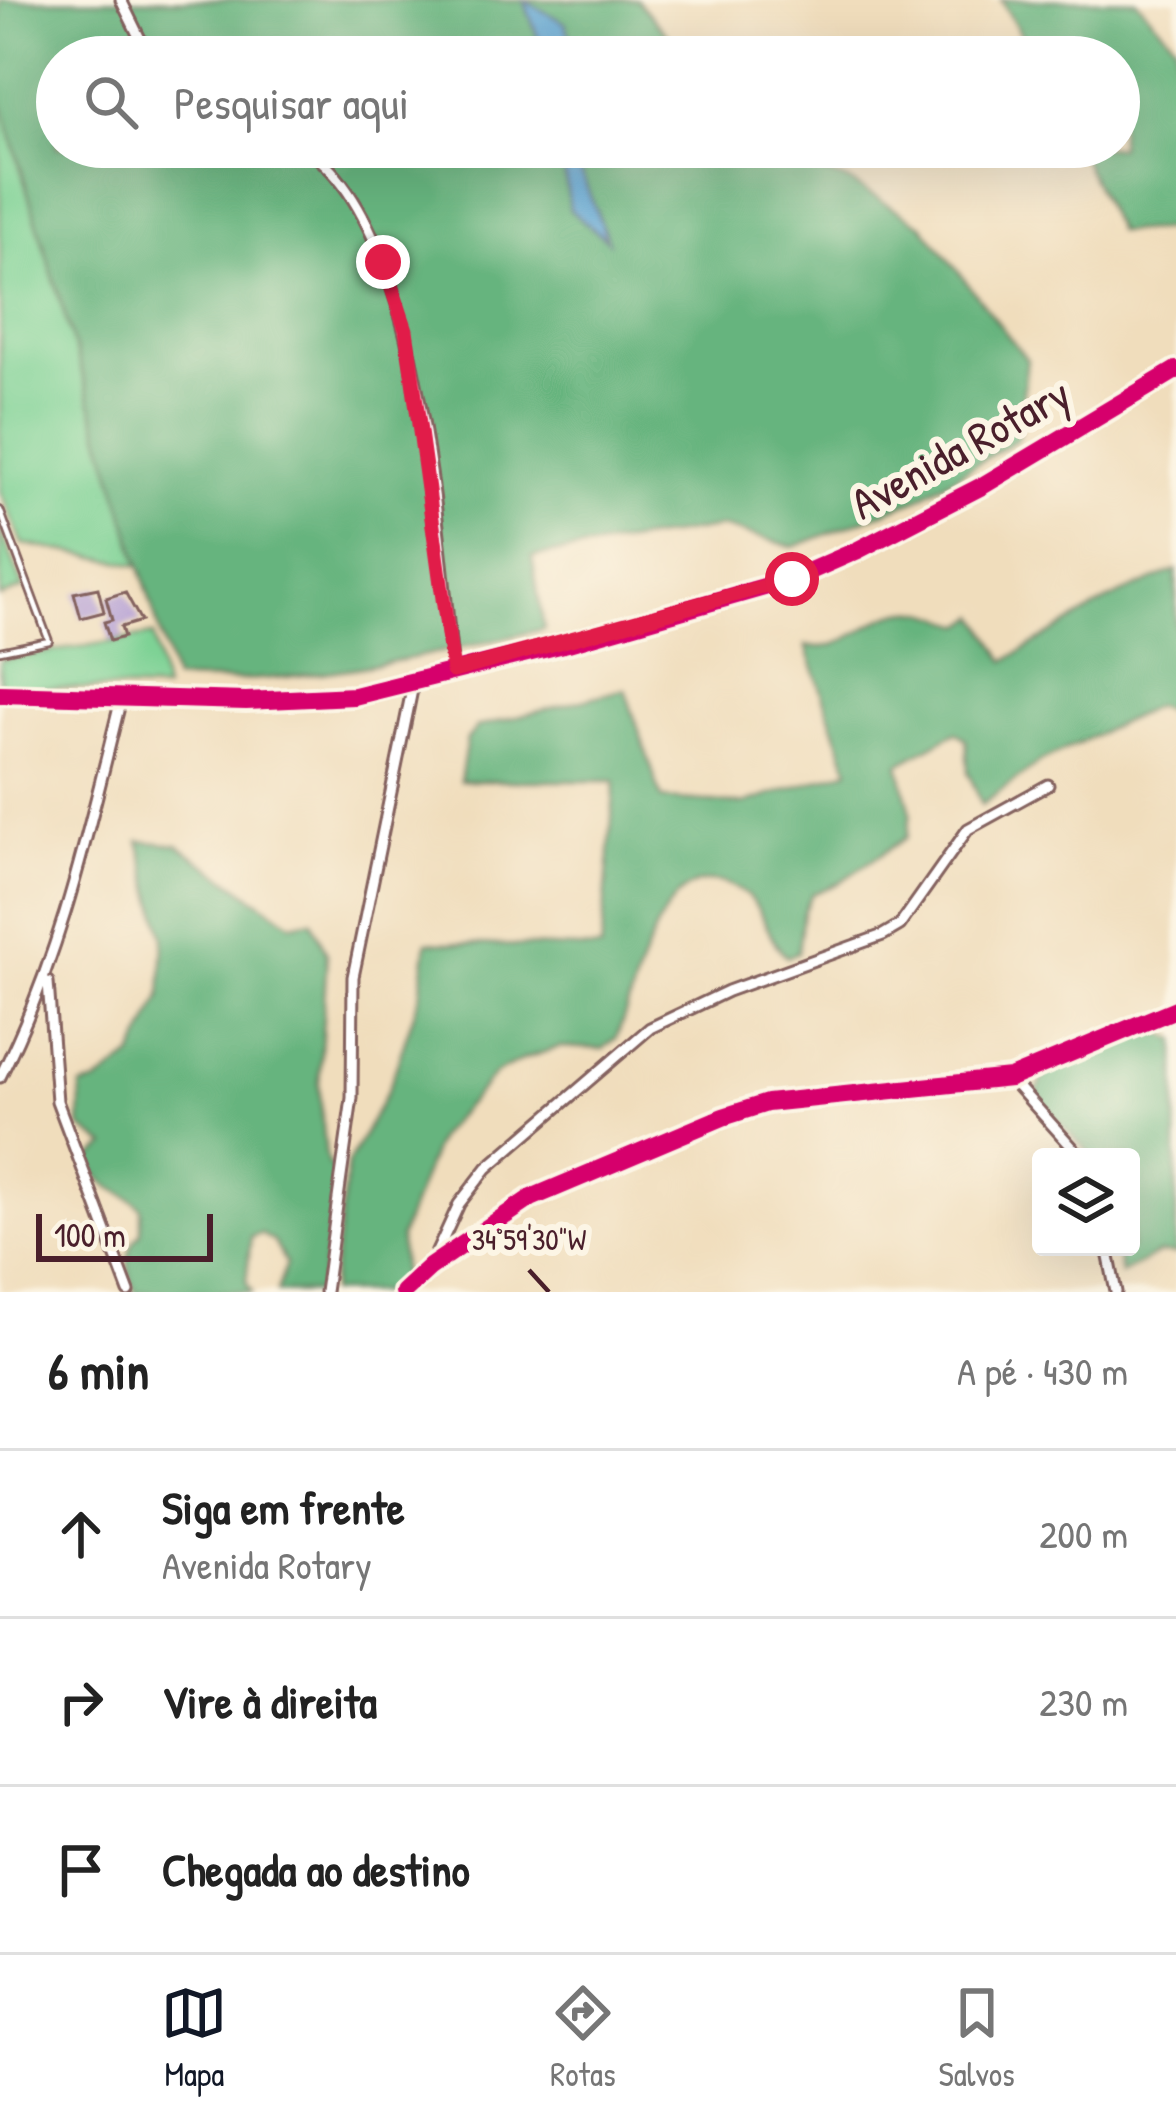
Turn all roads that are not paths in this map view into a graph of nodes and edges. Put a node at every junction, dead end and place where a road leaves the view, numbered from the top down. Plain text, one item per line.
1 (121, 0) edge
2 (139, 36) edge
3 (330, 168) edge
4 (1176, 370) edge
5 (0, 510) edge
6 (0, 651) edge
7 (453, 671) junction
8 (412, 685) junction
9 (0, 694) edge
10 (122, 694) junction
11 (1048, 785) dead end
12 (48, 976) junction
13 (1176, 1009) edge
14 (0, 1077) edge
15 (1010, 1078) junction
16 (1074, 1148) edge
17 (1110, 1256) edge
18 (430, 1267) junction
19 (129, 1292) edge
20 (325, 1292) edge
21 (404, 1292) edge
22 (1116, 1292) edge

1 - 2 street
3 - 7 street
4 - 7 street, Avenida Rotary
5 - 6 lane
7 - 8 street, Avenida Rotary
8 - 10 street, Avenida Rotary
8 - 20 street
9 - 10 street, Avenida Rotary
10 - 12 street
11 - 18 street
12 - 14 street
12 - 19 street
13 - 15 street
15 - 16 street
15 - 18 street
17 - 22 street
18 - 21 street

